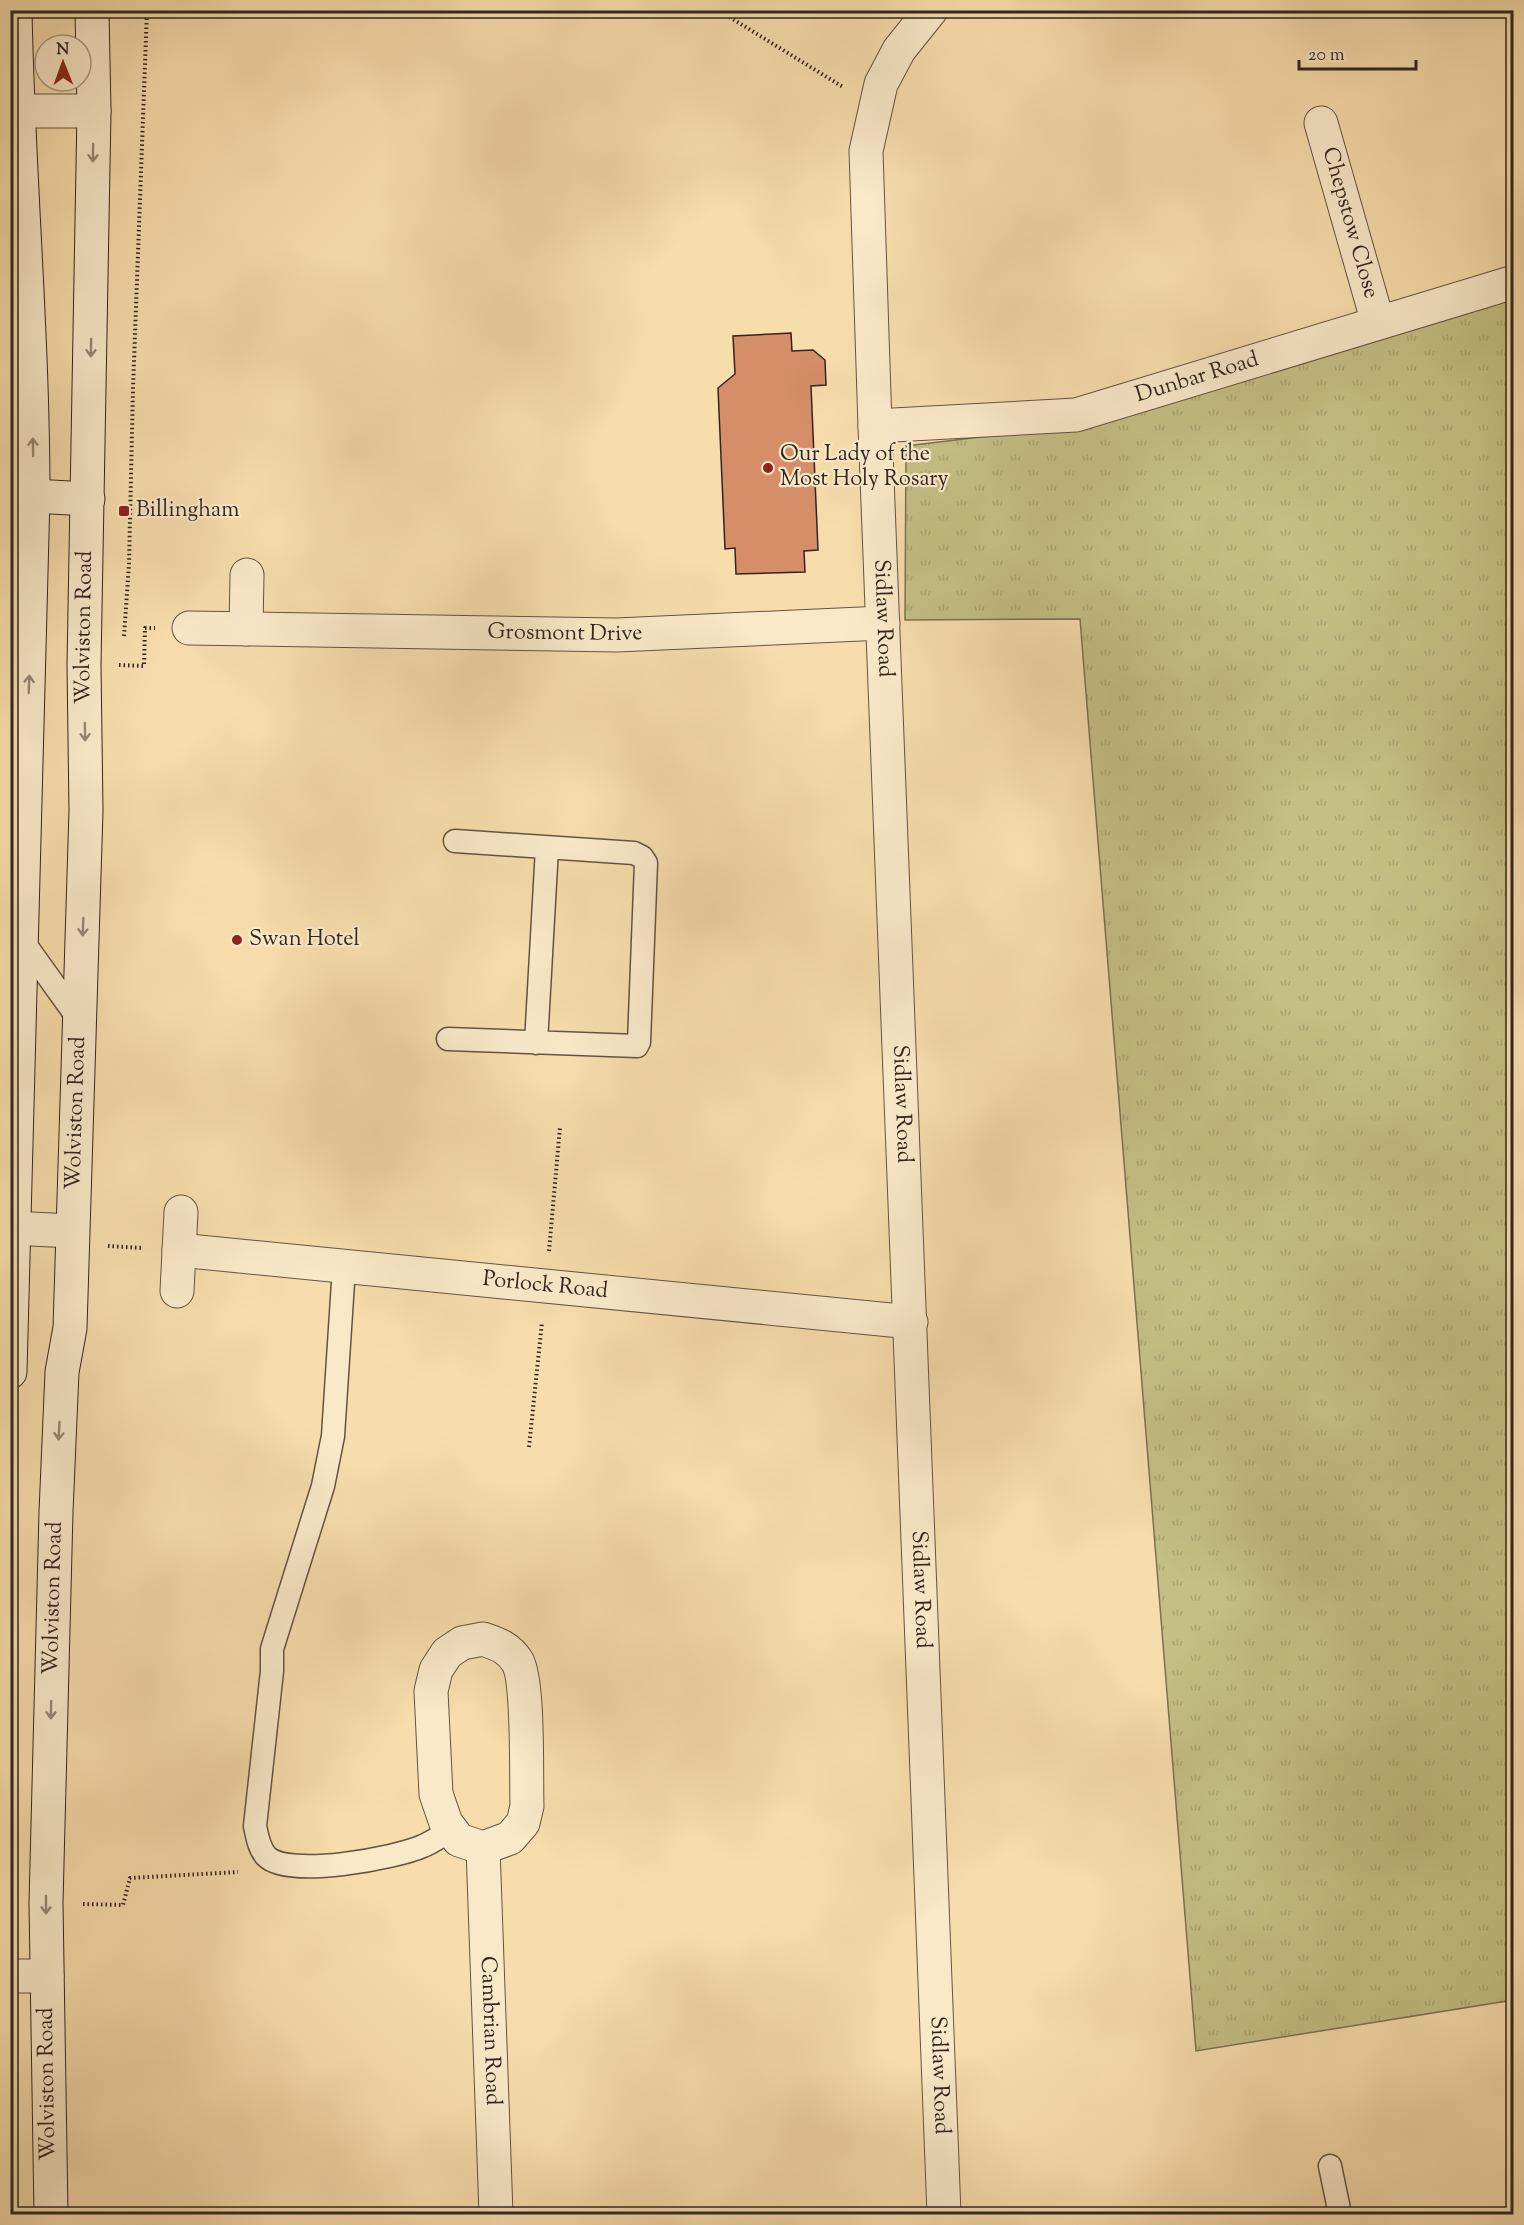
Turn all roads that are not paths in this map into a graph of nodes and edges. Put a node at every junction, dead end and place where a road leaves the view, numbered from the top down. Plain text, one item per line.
1 (15, 10) edge
2 (93, 10) edge
3 (930, 10) edge
4 (94, 111) junction
5 (14, 112) edge
6 (1321, 123) dead end
7 (1514, 282) edge
8 (1378, 323) junction
9 (875, 426) junction
10 (22, 495) edge
11 (88, 499) junction
12 (247, 575) dead end
13 (883, 623) junction
14 (189, 628) dead end
15 (246, 628) junction
16 (455, 841) dead end
17 (547, 848) junction
18 (22, 940) junction
19 (80, 1021) junction
20 (448, 1039) dead end
21 (536, 1043) junction
22 (181, 1212) dead end
23 (12, 1228) edge
24 (71, 1238) junction
25 (179, 1251) junction
26 (344, 1267) junction
27 (177, 1291) dead end
28 (911, 1322) junction
29 (10, 1372) edge
30 (451, 1830) junction
31 (483, 1848) junction
32 (10, 1976) edge
33 (47, 1976) junction
34 (1330, 2166) dead end
35 (51, 2214) edge
36 (496, 2214) edge
37 (944, 2214) edge
38 (1340, 2214) edge

1 - 5 street
2 - 4 street, Wolviston Road
3 - 9 street, Sidlaw Road
4 - 5 street
4 -> 11 street, Wolviston Road
10 -> 5 street
6 - 8 street, Chepstow Close
7 - 8 street, Dunbar Road
8 - 9 street, Dunbar Road
9 - 13 street, Sidlaw Road
10 - 11 street
18 -> 10 street
11 -> 19 street, Wolviston Road
12 - 15 street
13 - 15 street, Grosmont Drive
13 - 28 street, Sidlaw Road
14 - 15 street, Grosmont Drive
16 - 17 lane
17 - 21 lane
17 - 21 lane
18 - 19 lane
18 - 23 street
19 - 24 street, Wolviston Road
20 - 21 lane
22 - 25 street
23 - 24 street
23 - 29 street
24 -> 33 street, Wolviston Road
25 - 26 street, Porlock Road
25 - 27 street
26 - 28 street, Porlock Road
26 - 30 lane
28 - 37 street, Sidlaw Road
30 - 31 street
30 - 31 street
31 - 36 street, Cambrian Road
32 - 33 street
33 - 35 street, Wolviston Road
34 - 38 lane

